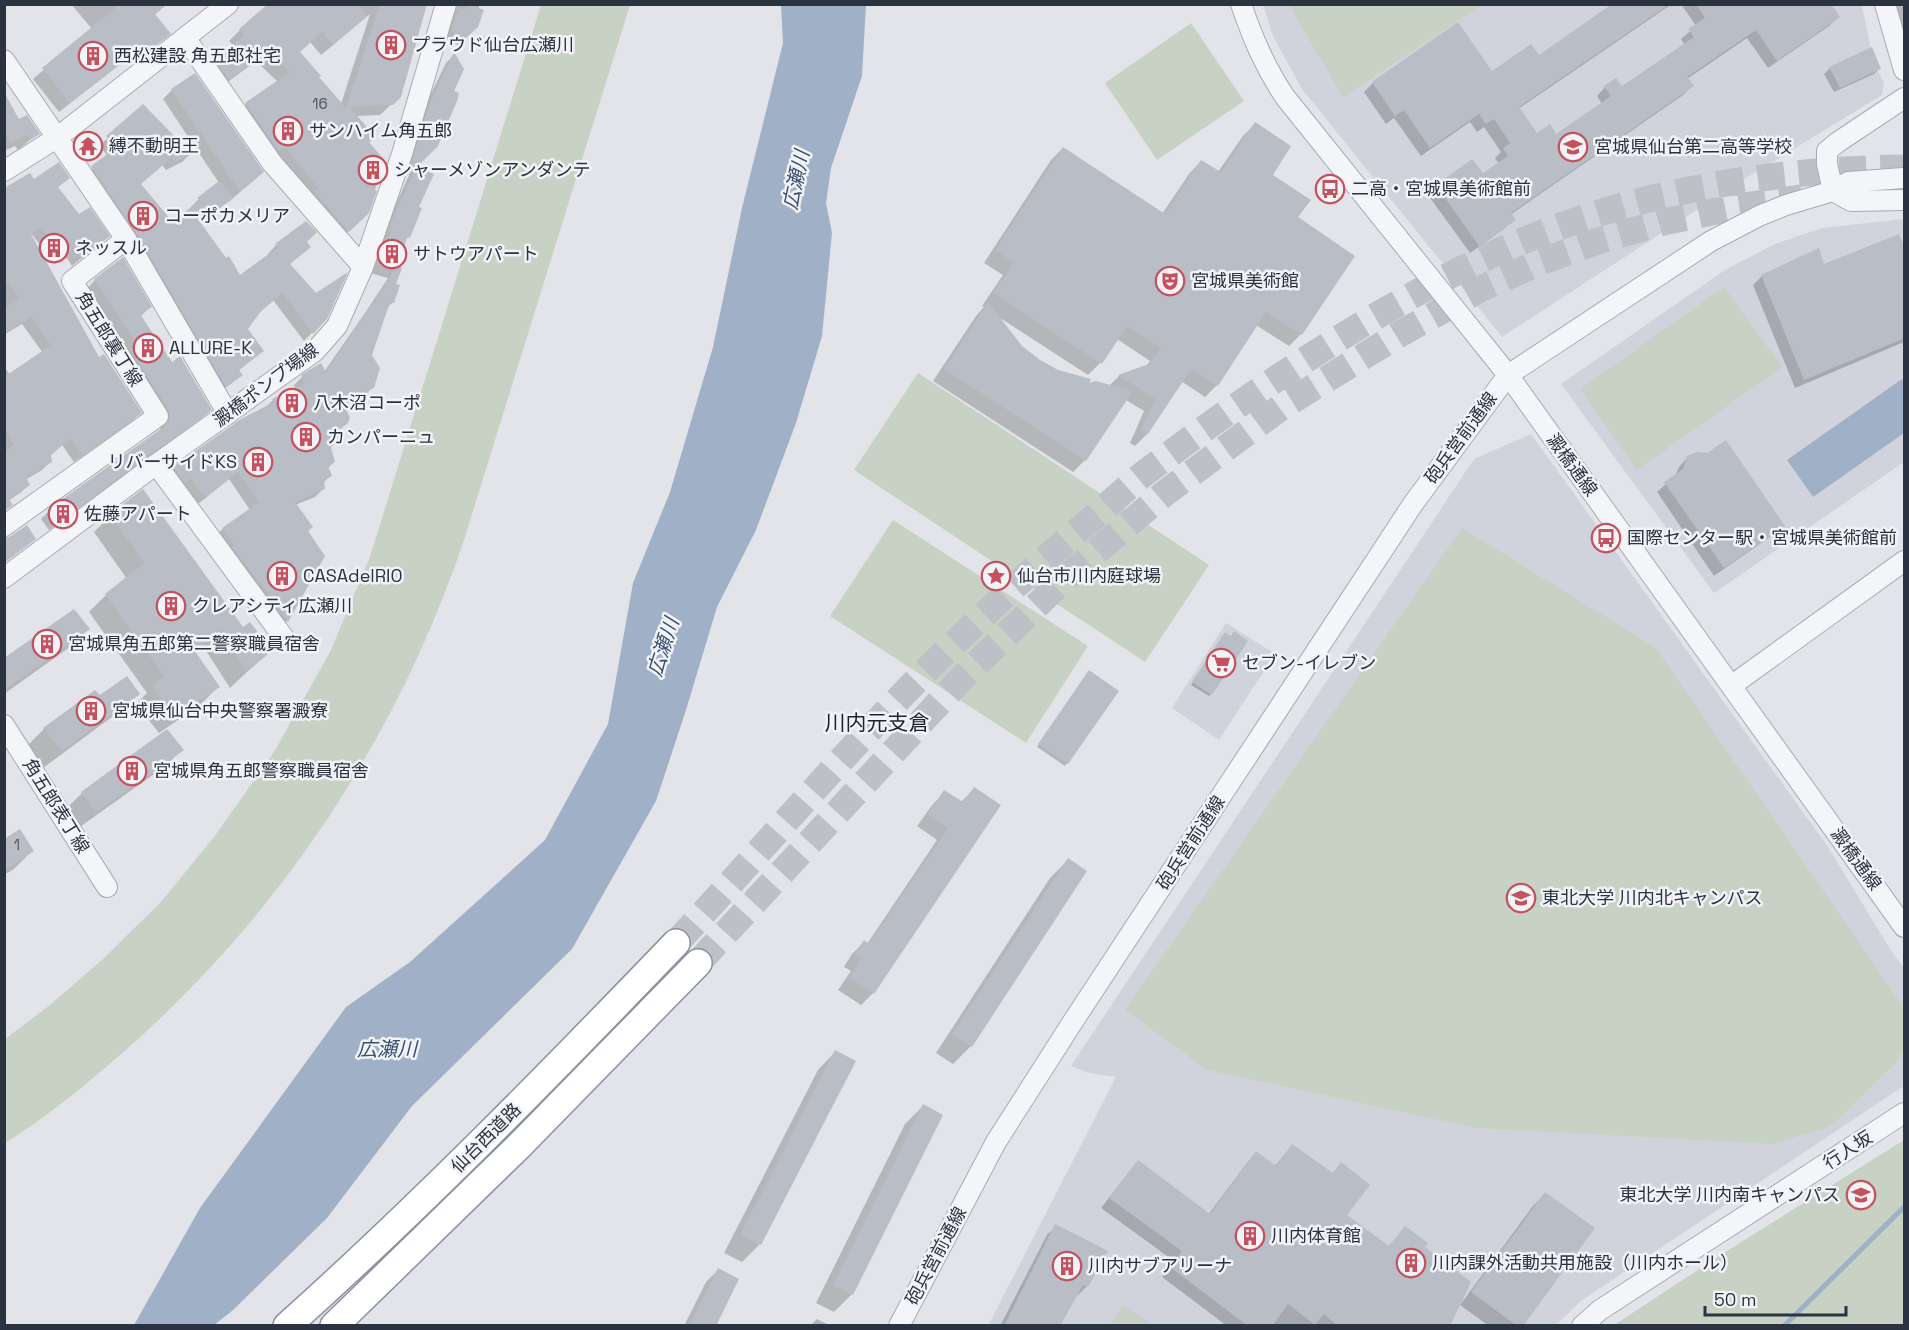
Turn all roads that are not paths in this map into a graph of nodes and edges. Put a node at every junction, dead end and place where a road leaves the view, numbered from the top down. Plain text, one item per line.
1 (228, 4) edge
2 (446, 4) edge
3 (1242, 4) edge
4 (1884, 4) edge
5 (186, 39) junction
6 (4, 60) edge
7 (1905, 70) edge
8 (1905, 98) edge
9 (58, 137) junction
10 (4, 171) edge
11 (1905, 178) edge
12 (1833, 191) junction
13 (1905, 200) edge
14 (126, 239) junction
15 (363, 267) junction
16 (1508, 375) junction
17 (228, 414) junction
18 (156, 464) junction
19 (4, 526) edge
20 (1905, 561) edge
21 (4, 578) edge
22 (284, 638) dead end
23 (1731, 686) junction
24 (4, 725) edge
25 (107, 887) dead end
26 (1905, 927) edge
27 (676, 943) tunnel mouth
28 (698, 963) tunnel mouth
29 (1905, 1113) edge
30 (287, 1326) edge
31 (334, 1326) edge
32 (899, 1326) edge
33 (1582, 1326) edge

1 - 5 street
2 - 15 street, 澱橋ポンプ場線
3 - 16 street, 澱橋通線
4 - 7 street
5 - 9 street
5 - 15 street
6 - 9 street
8 - 12 street
9 - 10 street
9 - 14 street
11 - 12 street
12 - 13 street
12 - 16 street
14 - 17 street
14 - 19 street, 角五郎裏丁線
15 - 17 street, 澱橋ポンプ場線
16 - 23 street, 澱橋通線
16 - 32 street, 砲兵営前通線
17 - 18 street, 澱橋ポンプ場線
18 - 21 street, 澱橋ポンプ場線
18 - 22 street
20 - 23 street
23 - 26 street, 澱橋通線
24 - 25 street, 角五郎表丁線
27 - 30 highway, 仙台西道路
28 - 31 highway, 仙台西道路
29 - 33 street, 行人坂

